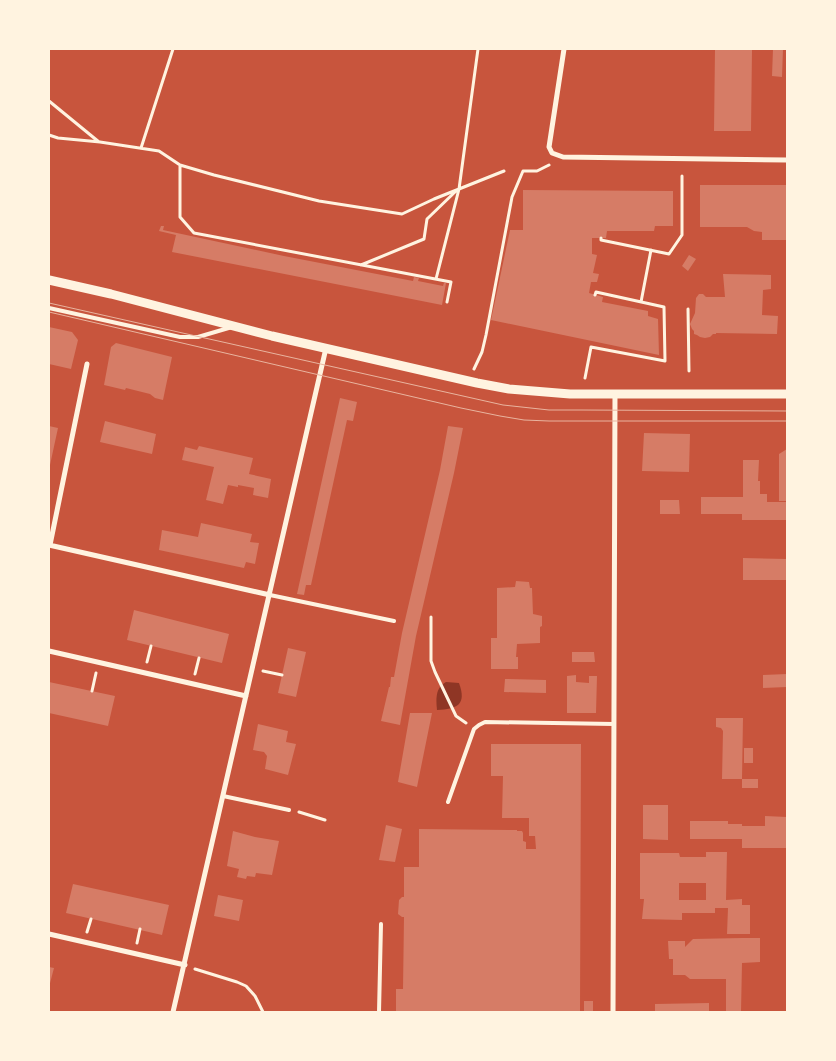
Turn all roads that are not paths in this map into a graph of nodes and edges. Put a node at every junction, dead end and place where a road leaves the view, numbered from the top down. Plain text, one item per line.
1 (564, 49) edge
2 (787, 160) edge
3 (49, 280) edge
4 (49, 308) edge
5 (235, 326) junction
6 (326, 348) junction
7 (87, 364) dead end
8 (615, 394) junction
9 (787, 394) edge
10 (49, 545) edge
11 (270, 595) junction
12 (394, 621) dead end
13 (49, 651) edge
14 (246, 696) junction
15 (614, 724) junction
16 (223, 796) junction
17 (448, 802) dead end
18 (289, 810) road end
19 (381, 924) dead end
20 (49, 934) edge
21 (184, 965) junction
22 (174, 1012) edge
23 (379, 1012) edge
24 (613, 1012) edge

1 - 2 street
3 - 5 street
4 - 5 lane
5 - 6 street
6 - 8 street
6 - 11 street
7 - 10 street
8 - 9 street
8 - 15 street
10 - 11 street
11 - 12 lane
11 - 14 street
13 - 14 street
14 - 16 street
15 - 17 lane
15 - 24 street
16 - 18 lane
16 - 21 street
19 - 23 lane
20 - 21 street
21 - 22 street

